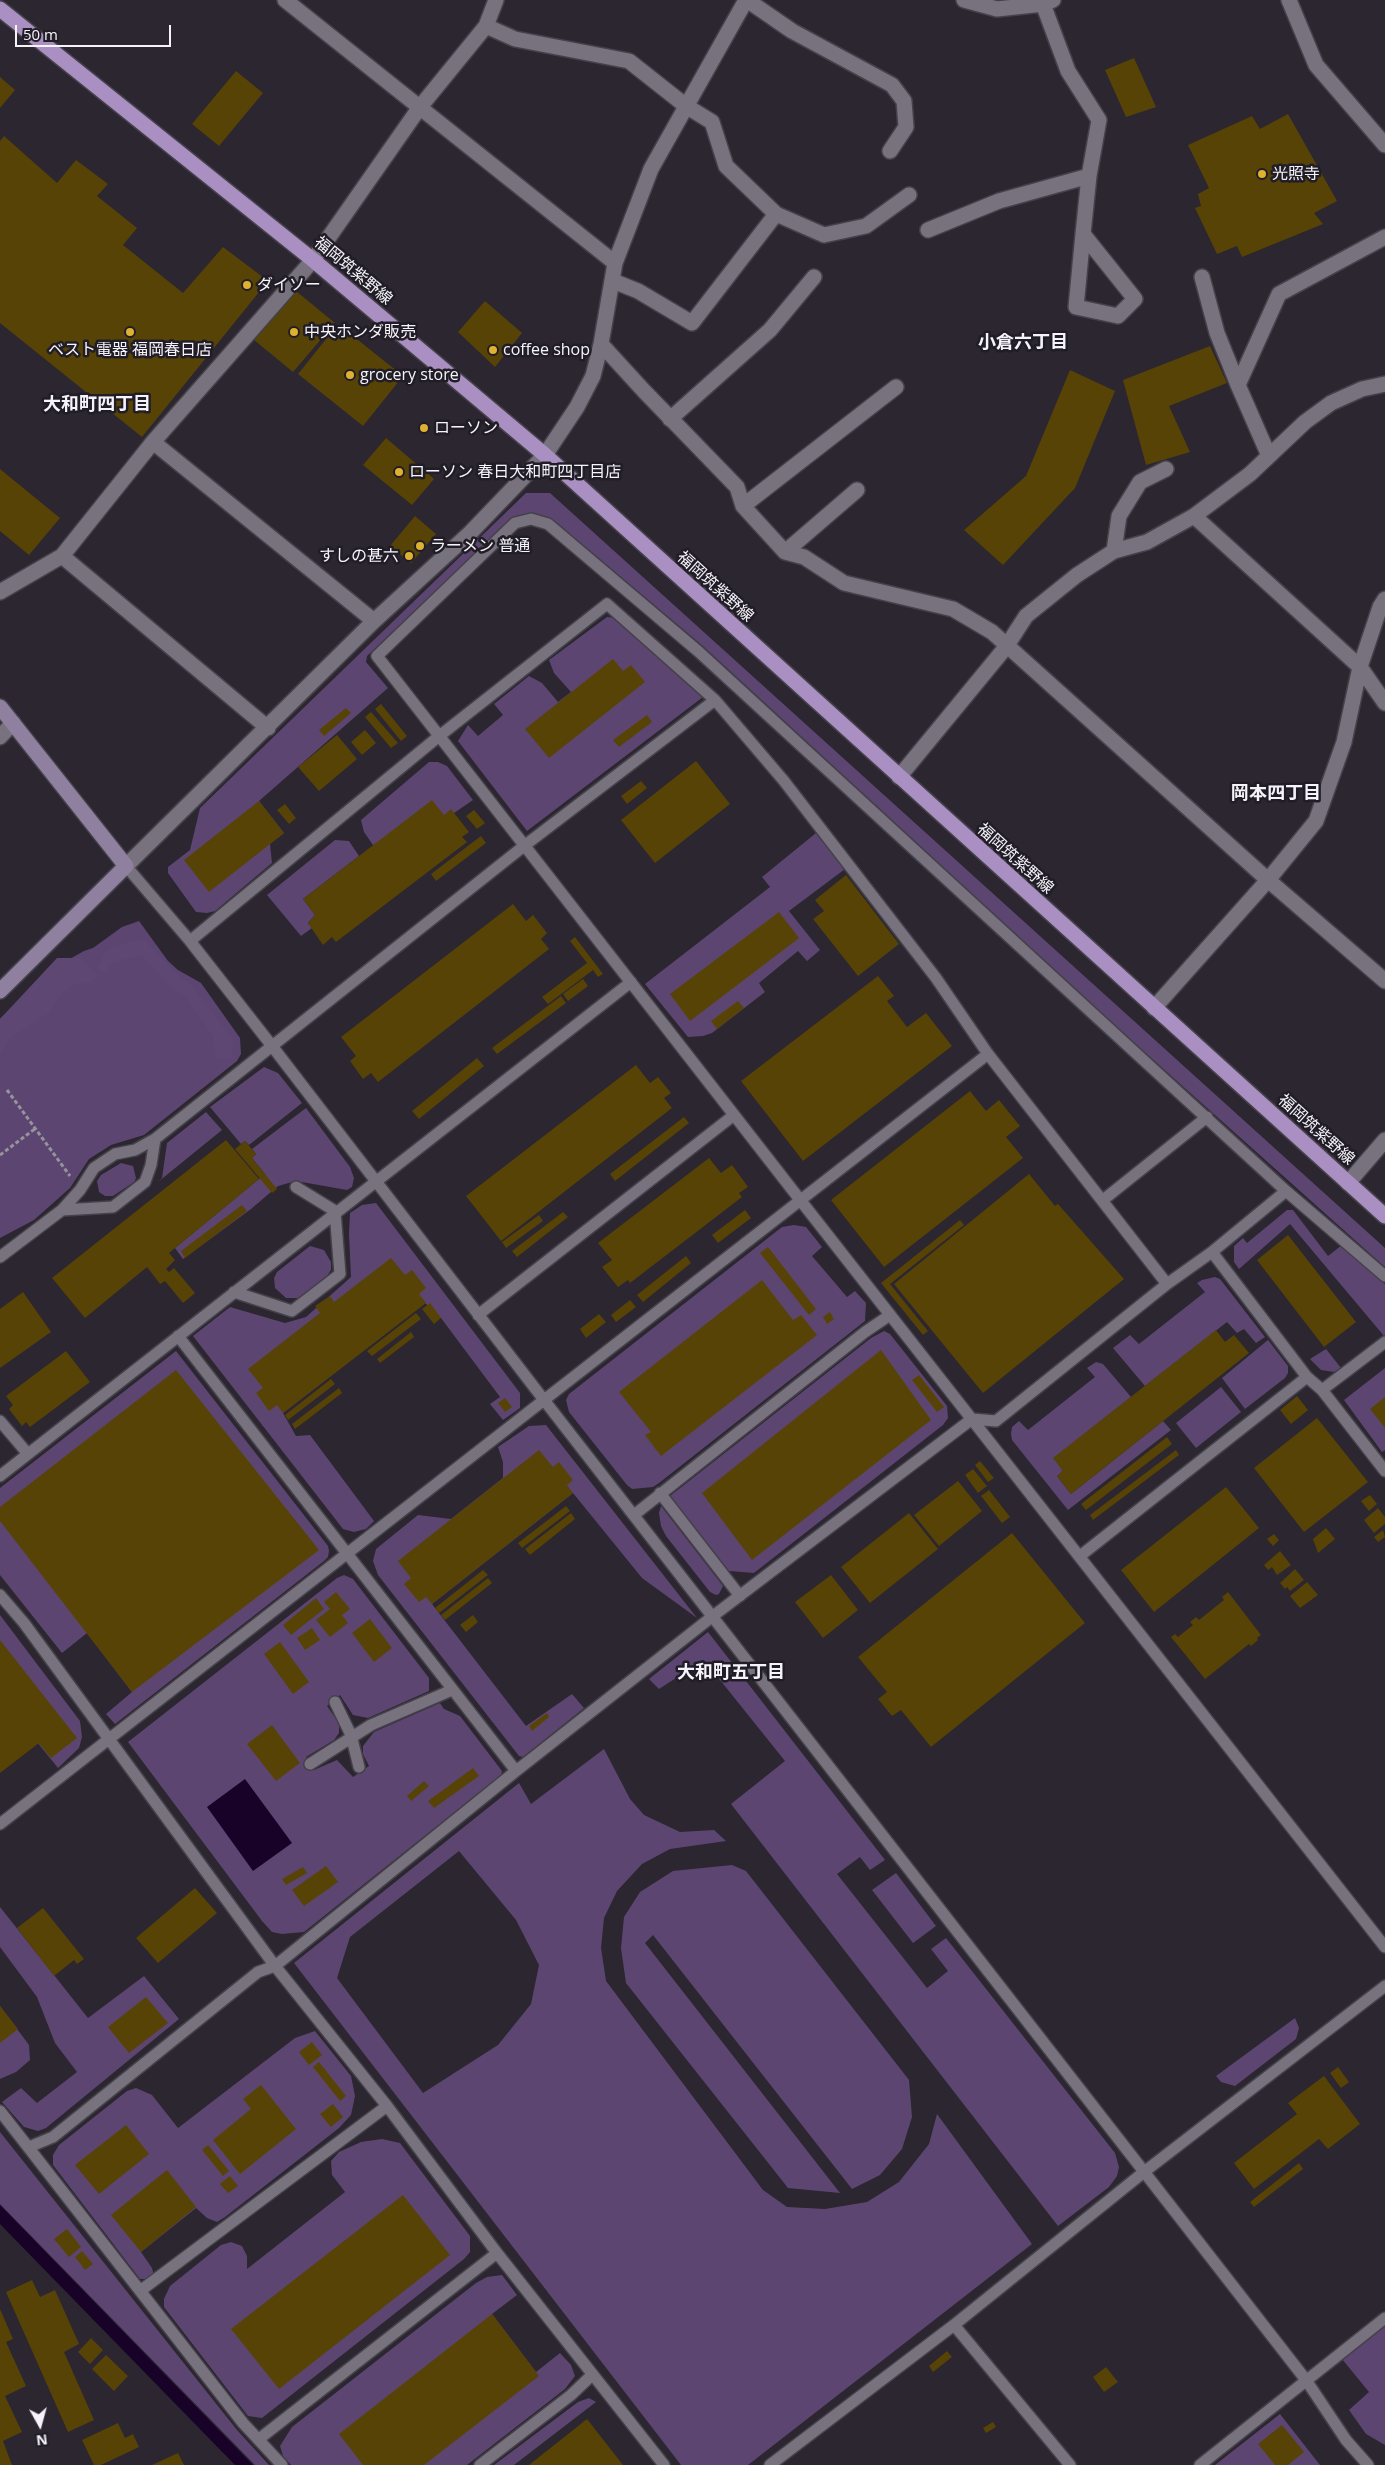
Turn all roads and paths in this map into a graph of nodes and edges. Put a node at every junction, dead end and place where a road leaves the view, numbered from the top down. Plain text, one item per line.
1 (285, 0) edge
2 (496, 0) edge
3 (746, 0) edge
4 (964, 0) edge
5 (1289, 0) edge
6 (1048, 2) edge
7 (0, 9) edge
8 (486, 26) junction
9 (686, 106) junction
10 (420, 107) junction
11 (1385, 145) edge
12 (890, 152) dead end
13 (1089, 176) junction
14 (909, 194) dead end
15 (776, 214) junction
16 (928, 230) dead end
17 (1083, 234) junction
18 (1385, 237) edge
19 (313, 260) junction
20 (615, 263) junction
21 (814, 277) dead end
22 (1202, 277) dead end
23 (613, 281) junction
24 (601, 344) junction
25 (1385, 384) edge
26 (1238, 385) junction
27 (896, 387) dead end
28 (670, 419) junction
29 (153, 442) junction
30 (545, 455) junction
31 (1269, 456) junction
32 (1166, 469) dead end
33 (857, 490) dead end
34 (743, 506) junction
35 (1194, 516) junction
36 (1114, 551) junction
37 (785, 552) junction
38 (62, 556) junction
39 (0, 592) edge
40 (1385, 599) edge
41 (374, 622) junction
42 (1006, 647) junction
43 (1360, 667) junction
44 (715, 700) junction
45 (1385, 703) edge
46 (0, 707) edge
47 (13, 723) junction
48 (268, 728) junction
49 (0, 737) edge
50 (438, 737) junction
51 (899, 777) junction
52 (524, 846) junction
53 (126, 866) junction
54 (1268, 880) junction
55 (190, 941) junction
56 (1385, 981) edge
57 (631, 982) junction
58 (0, 991) edge
59 (1154, 1008) junction
60 (272, 1046) junction
61 (988, 1054) junction
62 (7, 1090) dead end
63 (734, 1115) junction
64 (1208, 1117) junction
65 (36, 1128) junction
66 (155, 1139) junction
67 (1385, 1140) edge
68 (0, 1155) edge
69 (377, 1182) junction
70 (1348, 1183) junction
71 (296, 1187) dead end
72 (80, 1190) junction
73 (1286, 1191) junction
74 (1103, 1200) junction
75 (800, 1202) junction
76 (62, 1210) junction
77 (335, 1212) junction
78 (1385, 1216) edge
79 (1212, 1252) junction
80 (0, 1256) edge
81 (1385, 1276) edge
82 (1167, 1284) junction
83 (234, 1292) junction
84 (478, 1315) junction
85 (890, 1315) junction
86 (178, 1336) junction
87 (1385, 1342) edge
88 (1307, 1377) junction
89 (1322, 1390) junction
90 (544, 1400) junction
91 (972, 1419) junction
92 (0, 1421) edge
93 (28, 1454) junction
94 (1384, 1467) edge
95 (0, 1476) edge
96 (660, 1493) junction
97 (634, 1515) junction
98 (348, 1554) junction
99 (1080, 1556) junction
100 (0, 1595) edge
101 (740, 1596) junction
102 (713, 1616) junction
103 (452, 1690) junction
104 (335, 1702) dead end
105 (351, 1736) junction
106 (108, 1739) junction
107 (310, 1764) dead end
108 (358, 1767) dead end
109 (516, 1771) junction
110 (0, 1824) edge
111 (1385, 1947) edge
112 (276, 1966) junction
113 (1385, 1986) edge
114 (387, 2106) junction
115 (0, 2111) edge
116 (29, 2147) junction
117 (1144, 2172) junction
118 (497, 2253) junction
119 (140, 2291) junction
120 (1385, 2318) edge
121 (954, 2324) junction
122 (592, 2374) junction
123 (1306, 2380) junction
124 (259, 2439) junction
125 (282, 2465) edge
126 (480, 2465) edge
127 (664, 2465) edge
128 (770, 2465) edge
129 (1070, 2465) edge
130 (1200, 2465) edge
131 (1368, 2465) edge

1 - 10 street
2 - 8 street
3 - 9 street
3 - 12 street
4 - 6 street
5 - 11 street
6 - 13 street
7 - 19 main road, 福岡筑紫野線
8 - 9 street
8 - 10 street
9 - 15 street
9 - 20 street
10 - 19 street
10 - 20 street
13 - 16 street
13 - 17 street
14 - 15 street
15 - 23 street
17 - 17 street
18 - 26 street
19 - 29 street
19 - 30 main road, 福岡筑紫野線
20 - 23 street
21 - 28 street
22 - 26 street
23 - 24 street
24 - 28 street
24 - 30 street
25 - 31 street
26 - 31 street
27 - 34 street
28 - 34 street
29 - 38 street
29 - 41 street
30 - 41 street
30 - 51 main road, 福岡筑紫野線
31 - 35 street
32 - 36 street
33 - 37 street
34 - 37 street
35 - 36 street
35 - 43 street
36 - 42 street
37 - 42 street
38 - 39 street
38 - 48 street
40 - 43 street
41 - 48 street
42 - 51 street
42 - 54 street
43 - 45 street
43 - 54 street
44 - 50 lane
44 - 52 lane
44 - 61 lane
46 - 47 street
47 - 49 street
47 - 53 street
48 - 53 street
50 - 52 lane
50 - 55 lane
50 - 64 lane
51 - 59 main road, 福岡筑紫野線
52 - 57 lane
52 - 60 lane
53 - 55 lane
53 - 58 street
54 - 56 street
54 - 59 street
55 - 60 lane
57 - 63 lane
57 - 69 lane
59 - 70 main road, 福岡筑紫野線
60 - 66 lane
60 - 69 lane
61 - 74 lane
61 - 75 lane
62 - 65 path
63 - 75 lane
63 - 84 lane
64 - 73 lane
64 - 74 lane
65 - 68 path
65 - 72 path
66 - 72 lane
66 - 76 lane
67 - 70 street
69 - 77 lane
69 - 84 lane
70 - 78 main road, 福岡筑紫野線
71 - 77 lane
72 - 76 lane
73 - 79 lane
73 - 81 lane
74 - 82 lane
75 - 85 lane
75 - 90 lane
76 - 80 lane
77 - 83 lane
77 - 83 lane
79 - 82 lane
79 - 88 lane
82 - 91 lane
83 - 86 lane
84 - 90 lane
85 - 91 lane
85 - 96 lane
86 - 93 lane
86 - 98 lane
87 - 89 lane
88 - 89 lane
88 - 99 lane
89 - 94 lane
90 - 97 lane
90 - 98 lane
91 - 99 lane
91 - 101 lane
92 - 93 lane
93 - 95 lane
96 - 97 lane
96 - 101 lane
97 - 102 lane
98 - 103 lane
98 - 106 lane
99 - 111 lane
100 - 106 lane
101 - 102 lane
102 - 109 lane
102 - 117 lane
103 - 105 lane
103 - 109 lane
104 - 105 lane
105 - 107 lane
105 - 108 lane
106 - 110 lane
106 - 112 lane
109 - 112 lane
112 - 114 lane
112 - 116 lane
113 - 117 lane
114 - 118 lane
114 - 119 lane
115 - 116 lane
116 - 119 lane
117 - 121 lane
117 - 123 lane
118 - 122 lane
118 - 124 lane
119 - 124 lane
120 - 123 lane
121 - 128 lane
121 - 129 lane
122 - 126 lane
122 - 127 lane
123 - 130 lane
123 - 131 lane
124 - 125 lane

